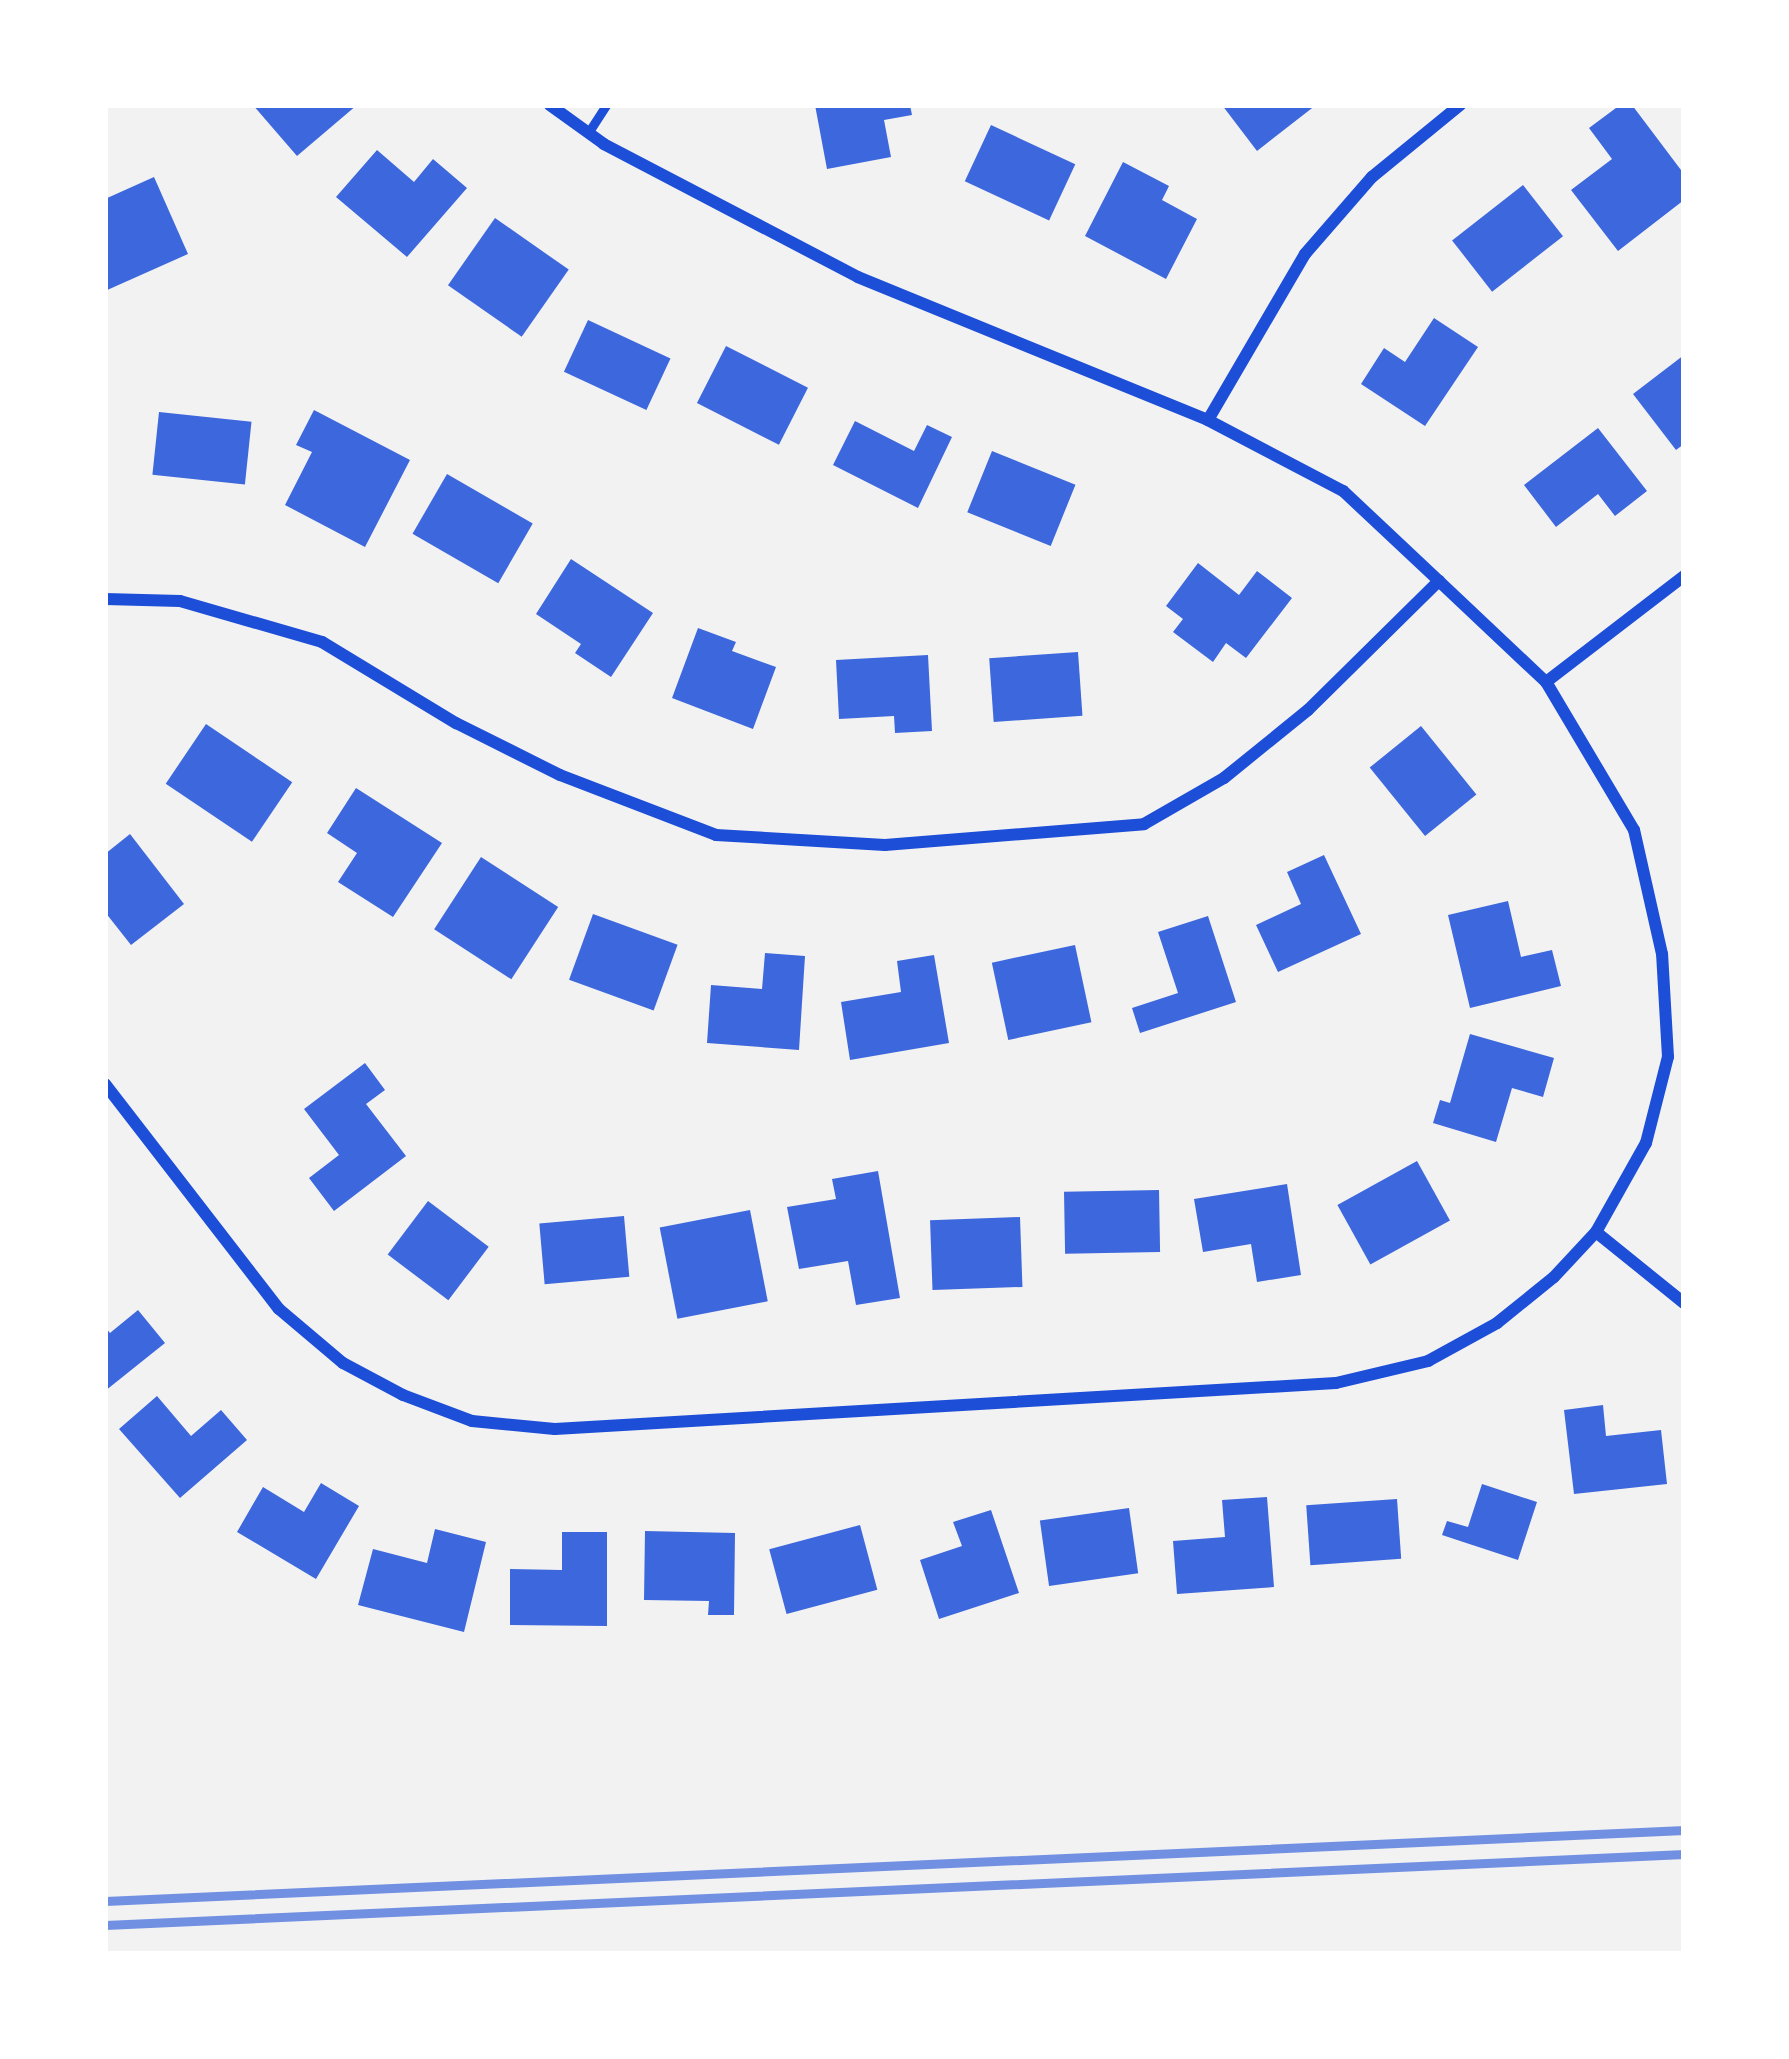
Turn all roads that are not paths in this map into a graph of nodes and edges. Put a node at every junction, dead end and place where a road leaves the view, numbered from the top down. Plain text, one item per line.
1 (550, 105) edge
2 (606, 105) edge
3 (1460, 105) edge
4 (588, 133) junction
5 (1208, 420) junction
6 (1684, 576) edge
7 (1439, 581) junction
8 (105, 598) edge
9 (1546, 682) junction
10 (105, 1084) edge
11 (1596, 1232) junction
12 (1684, 1303) edge

1 - 4 street
2 - 4 lane
3 - 5 street
4 - 5 street
5 - 7 street
6 - 9 street
7 - 8 street
7 - 9 street
9 - 11 street
10 - 11 street
11 - 12 street

